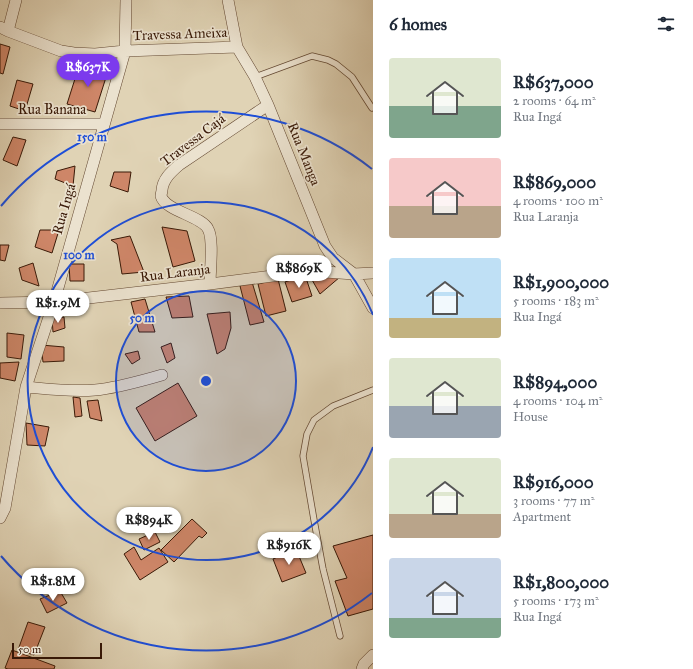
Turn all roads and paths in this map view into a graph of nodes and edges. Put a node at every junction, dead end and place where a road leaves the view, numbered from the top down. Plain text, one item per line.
1 (16, 0) edge
2 (126, 0) edge
3 (228, 0) edge
4 (4, 29) edge
5 (237, 47) junction
6 (125, 51) junction
7 (255, 78) junction
8 (268, 105) junction
9 (372, 108) dead end
10 (0, 124) edge
11 (104, 124) junction
12 (373, 273) edge
13 (354, 274) junction
14 (210, 284) junction
15 (54, 302) junction
16 (0, 303) edge
17 (373, 308) edge
18 (162, 375) dead end
19 (26, 387) junction
20 (373, 390) edge
21 (3, 508) edge
22 (0, 518) edge
23 (340, 636) dead end
24 (373, 655) edge
25 (362, 669) edge

1 - 4 street
2 - 6 street, Rua Ingá
3 - 5 street, Rua Manga
4 - 6 street, Travessa Ameixa
5 - 6 street, Travessa Ameixa
5 - 7 street, Rua Manga
6 - 11 street, Rua Ingá
7 - 8 street, Rua Manga
7 - 9 lane
8 - 13 street, Rua Manga
8 - 14 street, Travessa Cajá
10 - 11 street, Rua Banana
11 - 15 street, Rua Ingá
12 - 13 street, Rua Laranja
13 - 14 street, Rua Laranja
13 - 17 street, Rua Manga
14 - 15 street, Rua Laranja
15 - 16 street, Rua Laranja
15 - 19 street, Rua Ingá
18 - 19 street
19 - 21 street, Rua Ingá
20 - 23 lane
21 - 22 street, Rua Ingá
24 - 25 street

